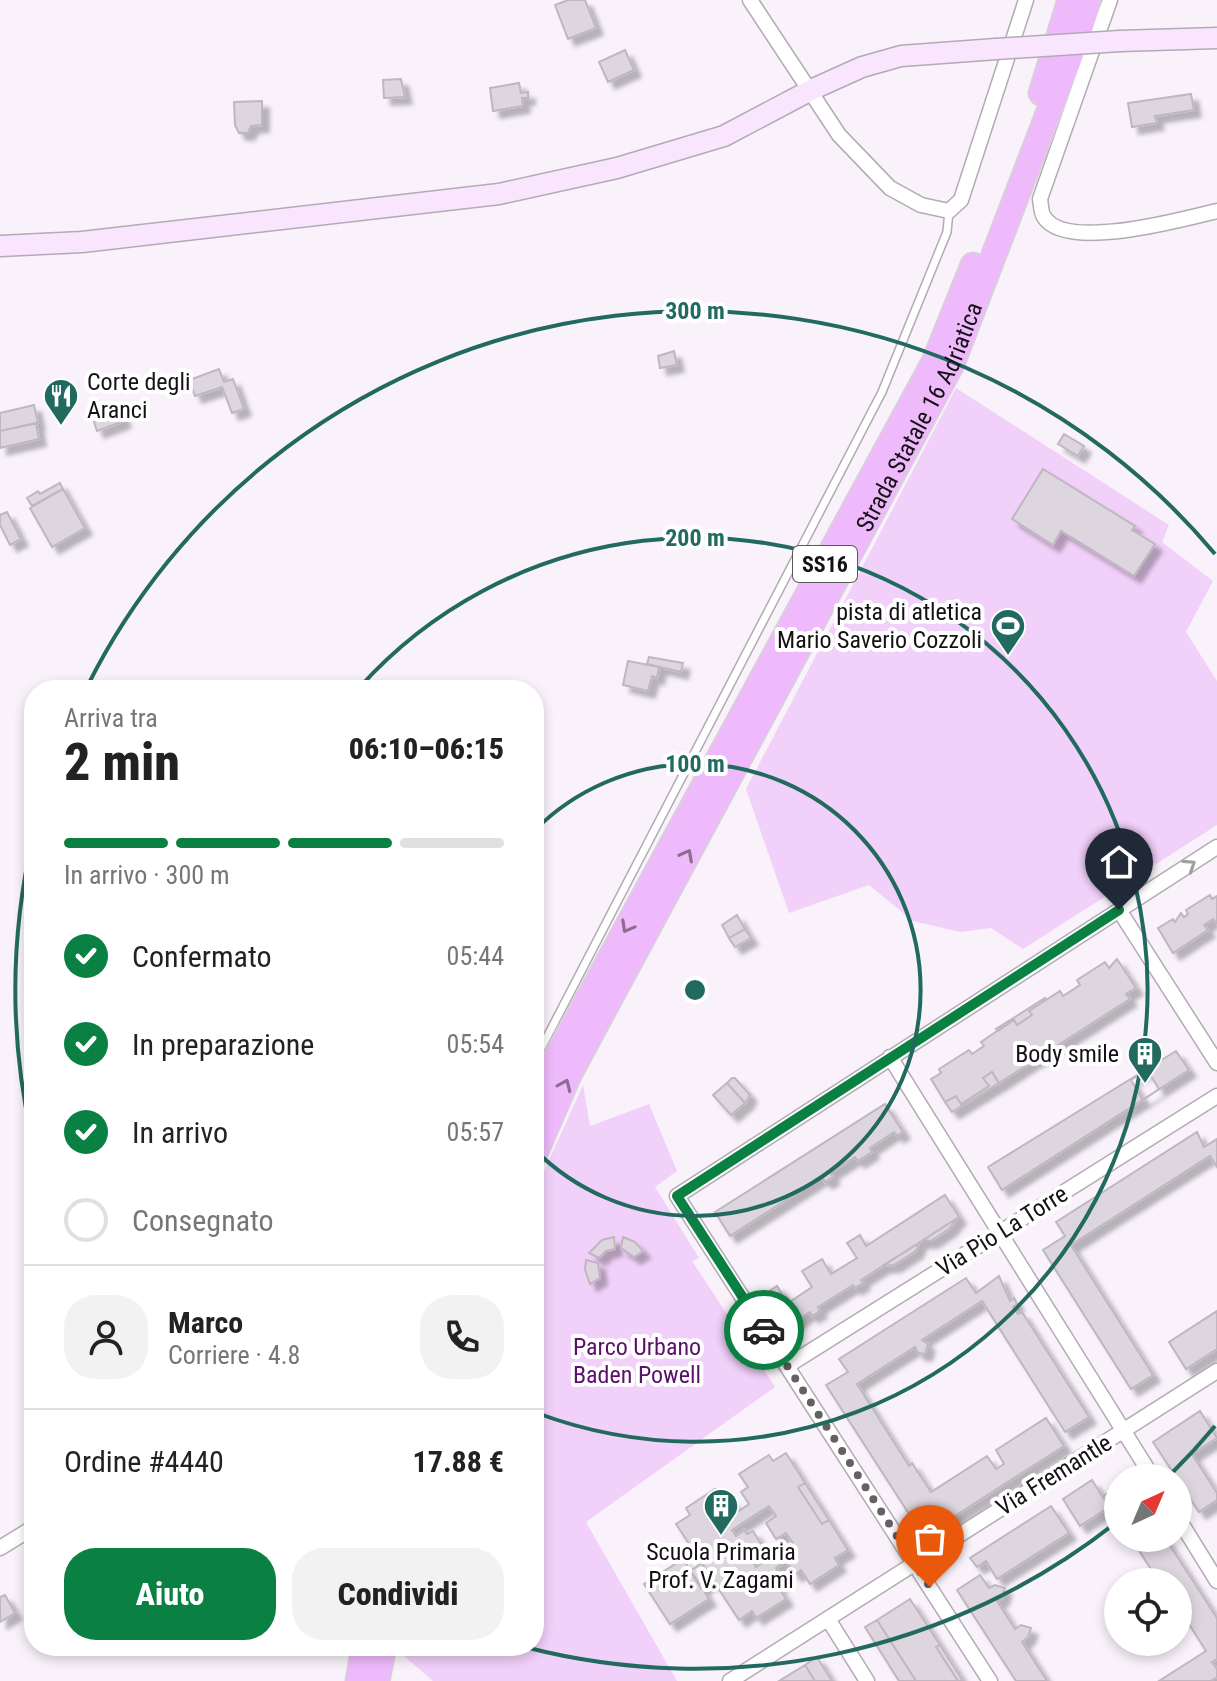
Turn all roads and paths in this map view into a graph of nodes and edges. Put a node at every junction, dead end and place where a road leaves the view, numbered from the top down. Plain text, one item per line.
1 (750, 0) edge
2 (1026, 0) edge
3 (1070, 0) edge
4 (1088, 0) edge
5 (1110, 0) edge
6 (1217, 38) edge
7 (811, 90) junction
8 (949, 211) junction
9 (1217, 211) edge
10 (0, 246) edge
11 (1217, 847) edge
12 (1119, 910) junction
13 (544, 1043) edge
14 (890, 1057) junction
15 (1217, 1063) edge
16 (544, 1084) edge
17 (1217, 1096) edge
18 (544, 1133) edge
19 (999, 1232) junction
20 (787, 1366) junction
21 (1217, 1371) edge
22 (1123, 1431) junction
23 (1144, 1464) edge
24 (24, 1533) edge
25 (1192, 1541) edge
26 (0, 1548) edge
27 (915, 1564) junction
28 (1217, 1581) edge
29 (828, 1619) junction
30 (362, 1656) edge
31 (382, 1656) edge
32 (737, 1679) edge
33 (358, 1681) edge
34 (377, 1681) edge
35 (867, 1681) edge
36 (990, 1681) edge

1 - 7 street
2 - 8 street
3 -> 16 highway, Strada Statale 16 Adriatica / SS16
18 -> 4 highway, Strada Statale 16 Adriatica / SS16
5 - 9 street
6 - 7 main road, bridge
7 - 8 street
7 - 10 main road
8 - 13 lane
12 -> 11 street
12 - 14 street
12 - 15 street
14 - 19 street
14 - 20 street
17 - 19 street, Via Pio La Torre
19 - 20 street, Via Pio La Torre
19 - 22 street
20 - 27 street
21 - 22 street, Via Fremantle
22 - 23 street
22 - 27 street, Via Fremantle
24 - 26 street
25 - 28 street
27 - 29 street, Via Fremantle
27 - 36 street
29 - 32 street, Via Fremantle
29 - 35 street
30 - 33 highway
31 - 34 highway

